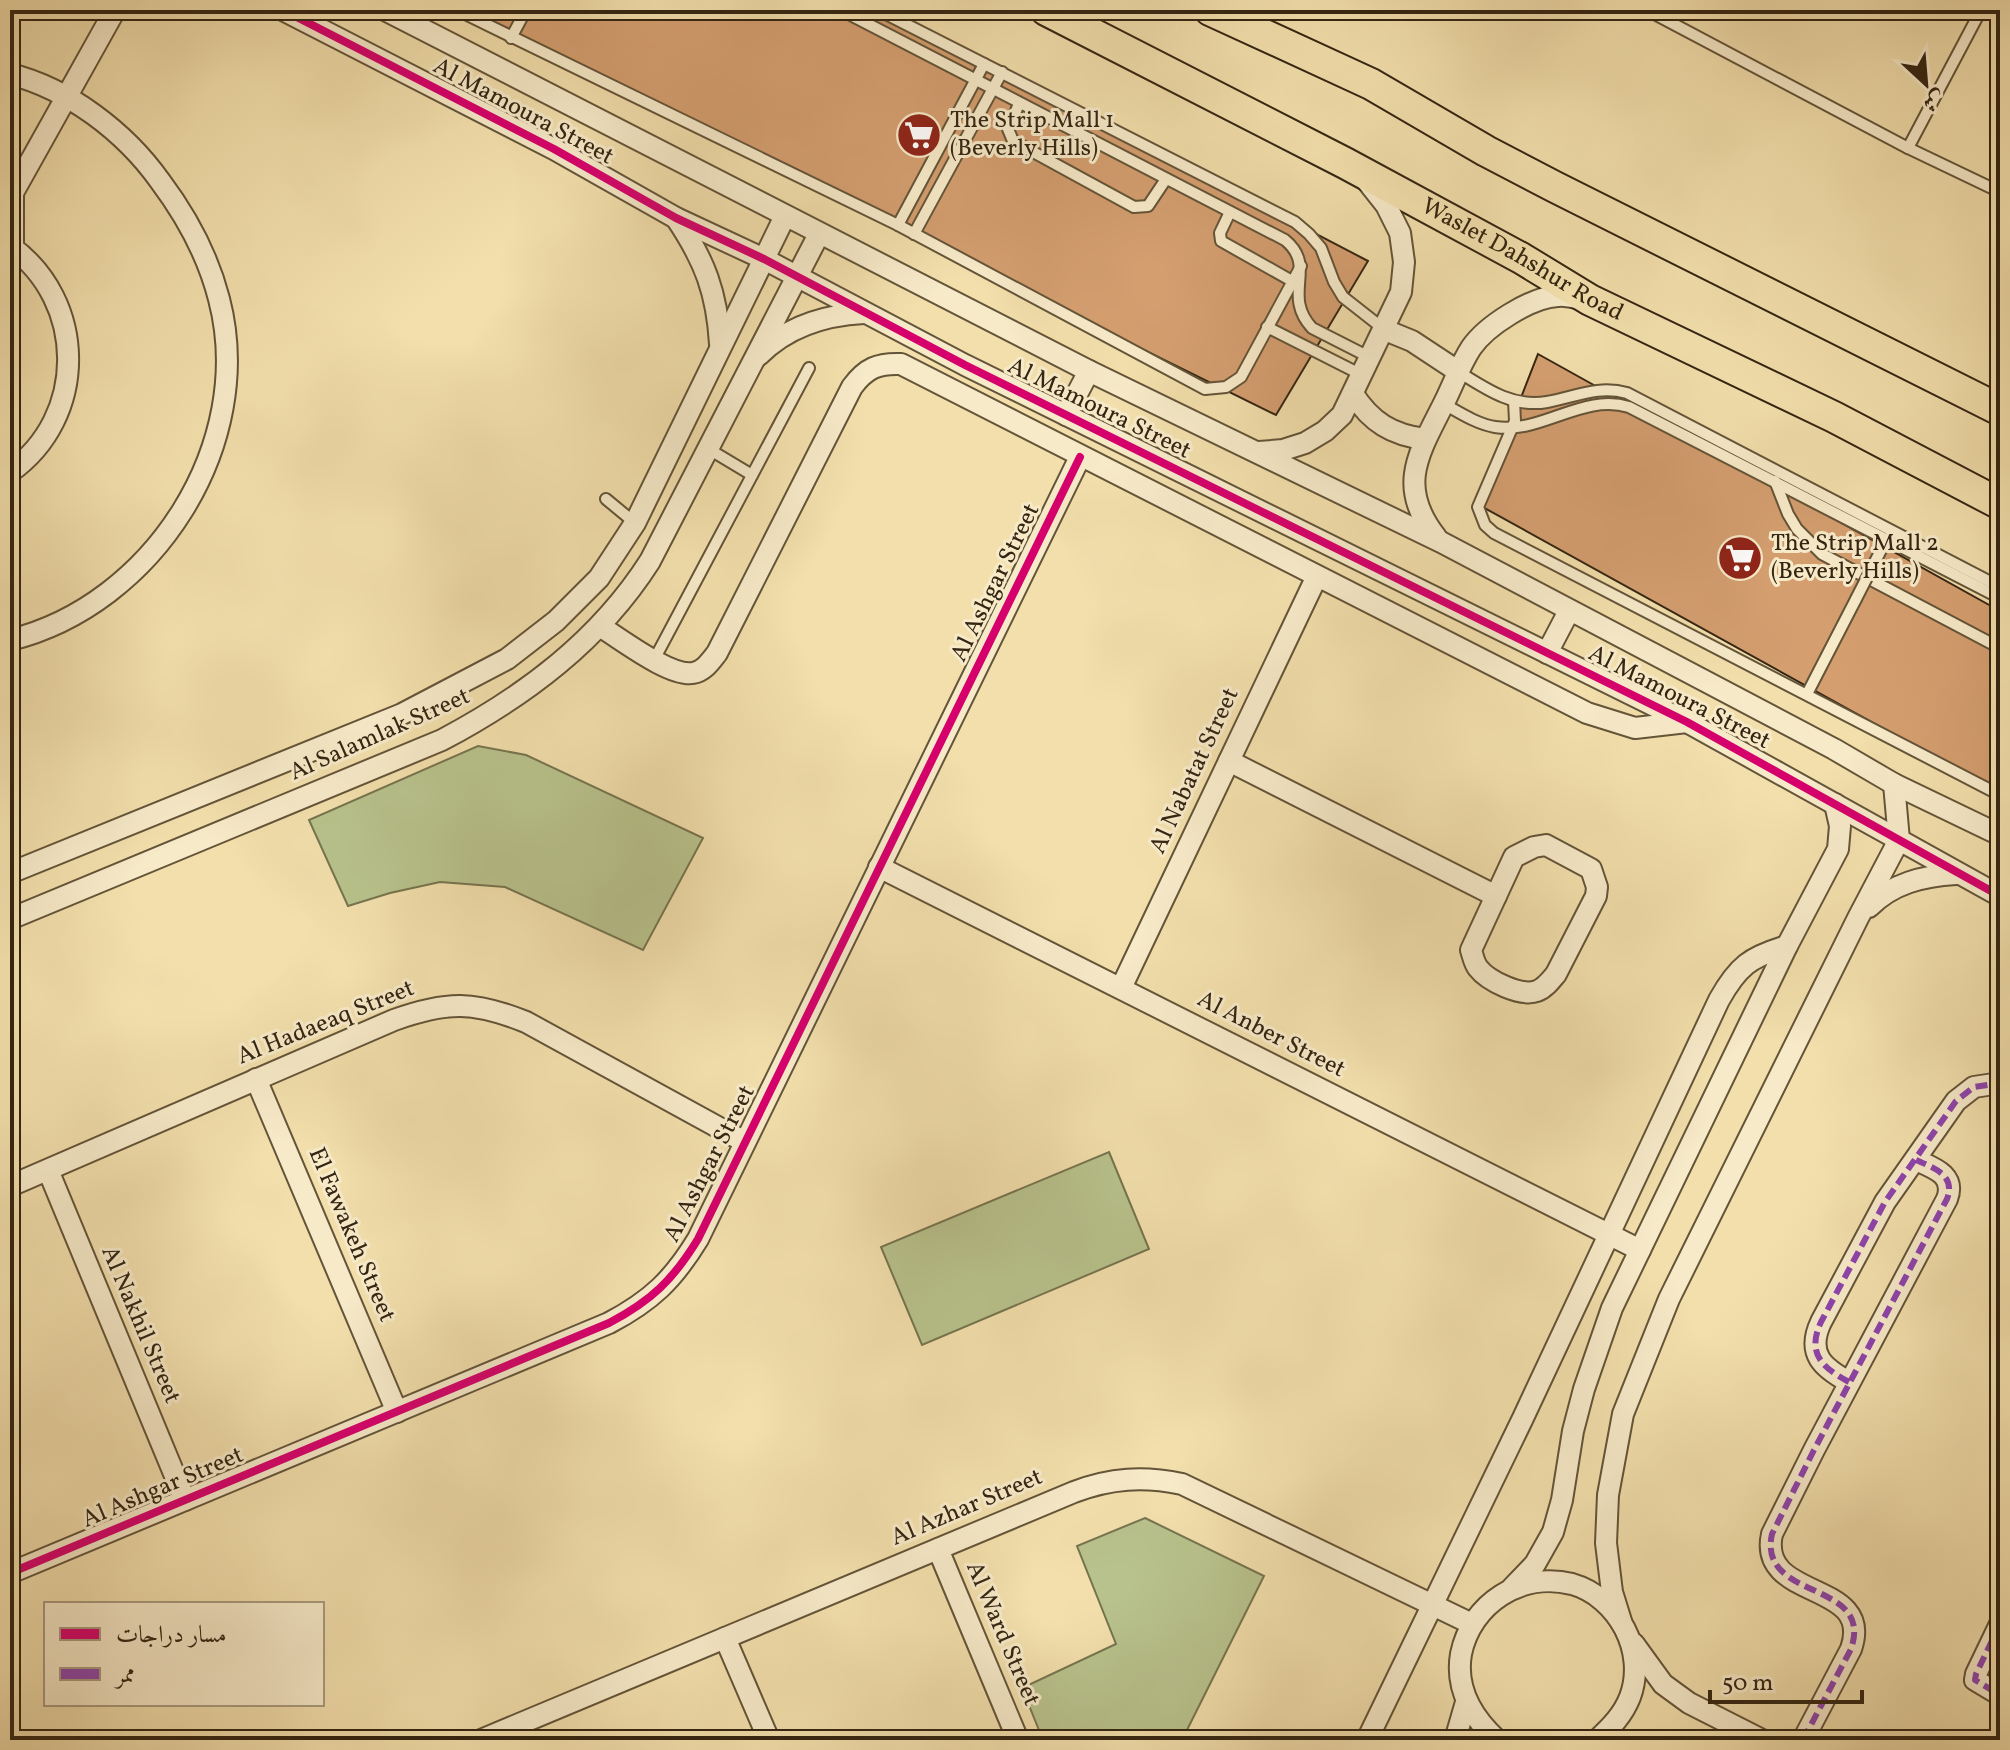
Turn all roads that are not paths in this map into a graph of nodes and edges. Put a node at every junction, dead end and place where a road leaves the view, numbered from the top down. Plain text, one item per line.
1 (115, 10) edge
2 (283, 10) edge
3 (385, 10) edge
4 (457, 10) edge
5 (526, 10) edge
6 (841, 10) edge
7 (878, 10) edge
8 (1046, 10) edge
9 (1210, 10) edge
10 (1647, 10) edge
11 (1981, 10) edge
12 (511, 38) junction
13 (984, 64) junction
14 (1002, 72) junction
15 (10, 74) edge
16 (974, 81) junction
17 (993, 91) junction
18 (66, 98) junction
19 (1019, 104) junction
20 (1908, 148) junction
21 (1345, 163) junction
22 (1166, 179) junction
23 (2000, 192) edge
24 (12, 197) edge
25 (1230, 212) junction
26 (785, 216) junction
27 (676, 218) junction
28 (898, 225) junction
29 (819, 234) junction
30 (914, 234) junction
31 (12, 247) edge
32 (764, 259) junction
33 (1301, 266) junction
34 (796, 277) junction
35 (1292, 281) junction
36 (1590, 300) junction
37 (866, 313) junction
38 (1267, 327) junction
39 (1385, 330) junction
40 (720, 345) junction
41 (965, 365) junction
42 (1367, 366) junction
43 (709, 367) junction
44 (809, 368) dead end
45 (747, 371) junction
46 (1089, 371) junction
47 (1459, 372) junction
48 (952, 388) junction
49 (1353, 394) junction
50 (1514, 401) junction
51 (1444, 404) junction
52 (2000, 410) edge
53 (1066, 415) junction
54 (1513, 428) junction
55 (1425, 439) junction
56 (707, 448) junction
57 (1259, 452) junction
58 (1080, 457) junction
59 (10, 472) edge
60 (752, 475) junction
61 (1777, 477) junction
62 (606, 499) dead end
63 (2000, 504) edge
64 (635, 523) junction
65 (1886, 540) junction
66 (1441, 542) junction
67 (1317, 576) junction
68 (2000, 587) edge
69 (2000, 598) edge
70 (1569, 611) junction
71 (601, 627) junction
72 (10, 640) edge
73 (2000, 648) edge
74 (1547, 653) junction
75 (654, 660) junction
76 (1807, 694) junction
77 (1687, 722) junction
78 (1229, 761) junction
79 (1894, 784) junction
80 (2000, 795) edge
81 (1835, 804) junction
82 (2000, 835) edge
83 (1899, 840) junction
84 (879, 867) junction
85 (10, 873) edge
86 (1956, 874) junction
87 (1496, 896) junction
88 (2000, 896) edge
89 (1858, 918) junction
90 (10, 919) edge
91 (1787, 946) junction
92 (1121, 988) junction
93 (256, 1079) junction
94 (2000, 1083) edge
95 (745, 1142) junction
96 (1916, 1160) junction
97 (48, 1170) junction
98 (10, 1186) edge
99 (1609, 1235) junction
100 (1640, 1250) junction
101 (1849, 1382) junction
102 (397, 1412) junction
103 (185, 1500) junction
104 (938, 1549) junction
105 (10, 1573) edge
106 (1512, 1588) junction
107 (1433, 1606) junction
108 (1472, 1624) junction
109 (2000, 1624) edge
110 (1625, 1630) junction
111 (725, 1638) junction
112 (2000, 1695) edge
113 (1466, 1702) junction
114 (516, 1733) edge
115 (1734, 1733) edge
116 (481, 1740) edge
117 (769, 1740) edge
118 (1018, 1740) edge
119 (1367, 1740) edge
120 (1455, 1740) edge
121 (1497, 1740) edge
122 (1597, 1740) edge
123 (1762, 1740) edge
124 (1803, 1740) edge

1 - 18 street
2 - 27 street, Al Mamoura Street
3 - 26 street, Al Mamoura Street
4 - 12 lane
5 - 12 lane
6 - 16 lane
7 - 13 lane
8 - 21 main road, Waslet Dahshur Road
9 - 52 main road
10 - 20 lane
11 - 20 lane
12 - 28 lane
13 - 14 lane
13 - 16 lane
14 - 17 lane
14 - 39 lane
15 - 18 street
16 - 17 lane
16 - 28 lane
17 - 19 lane
17 - 30 lane
18 - 24 street
18 - 72 street
19 - 22 lane
19 - 22 lane
20 - 23 lane
21 - 36 main road, Waslet Dahshur Road
21 - 39 street
22 - 25 lane
24 - 31 street
25 - 33 lane
25 - 35 lane
26 - 29 street, Al Mamoura Street
26 - 32 street, Al Salamlak Street
27 - 32 street, Al Mamoura Street
27 - 40 street
28 - 30 lane
29 - 34 street, Al Salamlak Street
29 - 46 street, Al Mamoura Street
30 - 38 lane
31 - 59 street
32 - 34 street, Al Mamoura Street
32 - 40 street, Al Salamlak Street
33 - 35 lane
33 - 42 lane
34 - 37 street, Al Mamoura Street
34 - 45 street, Al Salamlak Street
35 - 38 lane
36 - 47 street
36 - 63 main road, Waslet Dahshur Road
37 - 41 street, Al Mamoura Street
37 - 45 street
38 - 42 lane
39 - 42 street
39 - 47 street
40 - 43 street, Al Salamlak Street
41 - 48 street
41 - 53 street, Al Mamoura Street
42 - 49 street
43 - 45 street
43 - 64 street, Al Salamlak Street
44 - 60 lane
45 - 56 street, Al Salamlak Street
46 - 53 street
46 - 57 street, Al Mamoura Street
47 - 50 lane
47 - 51 street
48 - 58 street
48 - 75 street
49 - 55 street
49 - 57 street
50 - 54 lane
50 - 61 lane
51 - 54 lane
51 - 55 street
53 - 74 street, Al Mamoura Street
54 - 61 lane
54 - 76 lane
55 - 66 street
56 - 60 lane
56 - 71 street, Al Salamlak Street
57 - 66 street, Al Mamoura Street
58 - 67 street
58 - 84 street, Al Ashgar Street
60 - 75 lane
61 - 65 lane
61 - 73 lane
62 - 64 lane
64 - 85 street, Al Salamlak Street
65 - 68 lane
65 - 69 lane
65 - 76 lane, bridge
66 - 70 street, Al Mamoura Street
67 - 77 street
67 - 78 street, Al Nabatat Street
70 - 74 street
70 - 79 street, Al Mamoura Street
71 - 75 street
71 - 90 street, Al Salamlak Street
74 - 77 street, Al Mamoura Street
76 - 80 lane
77 - 81 street, Al Mamoura Street
78 - 87 street
78 - 92 street, Al Nabatat Street
79 - 82 street, Al Mamoura Street
79 - 83 street
81 - 83 street, Al Mamoura Street
81 - 91 street
83 - 86 street, Al Mamoura Street
83 - 89 street
84 - 92 street, Al Anber Street
84 - 95 street, Al Ashgar Street
86 - 88 street, Al Mamoura Street
86 - 89 street
87 - 87 street
89 - 110 street
91 - 99 street
91 - 100 street
92 - 99 street, Al Anber Street
93 - 95 street, Al Hadaeaq Street
93 - 97 street, Al Hadaeaq Street
93 - 102 street, El Fawakeh Street
94 - 96 street
95 - 102 street, Al Ashgar Street
96 - 101 street
96 - 101 street
97 - 98 street, Al Hadaeaq Street
97 - 103 street, Al Nakhil Street
99 - 100 street, Al Anber Street
99 - 107 street
100 - 106 street
101 - 124 street
102 - 103 street, Al Ashgar Street
103 - 105 street, Al Ashgar Street
104 - 107 street, Al Azhar Street
104 - 111 street, Al Azhar Street
104 - 118 street, Al Ward Street
106 - 108 street
106 - 110 street
107 - 108 street, Al Azhar Street
107 - 119 street
108 - 113 street
109 - 112 street
110 - 115 street
110 - 122 street
111 - 114 street, Al Azhar Street
111 - 117 street
113 - 120 street
113 - 121 street
114 - 116 street, Al Azhar Street
115 - 123 street

